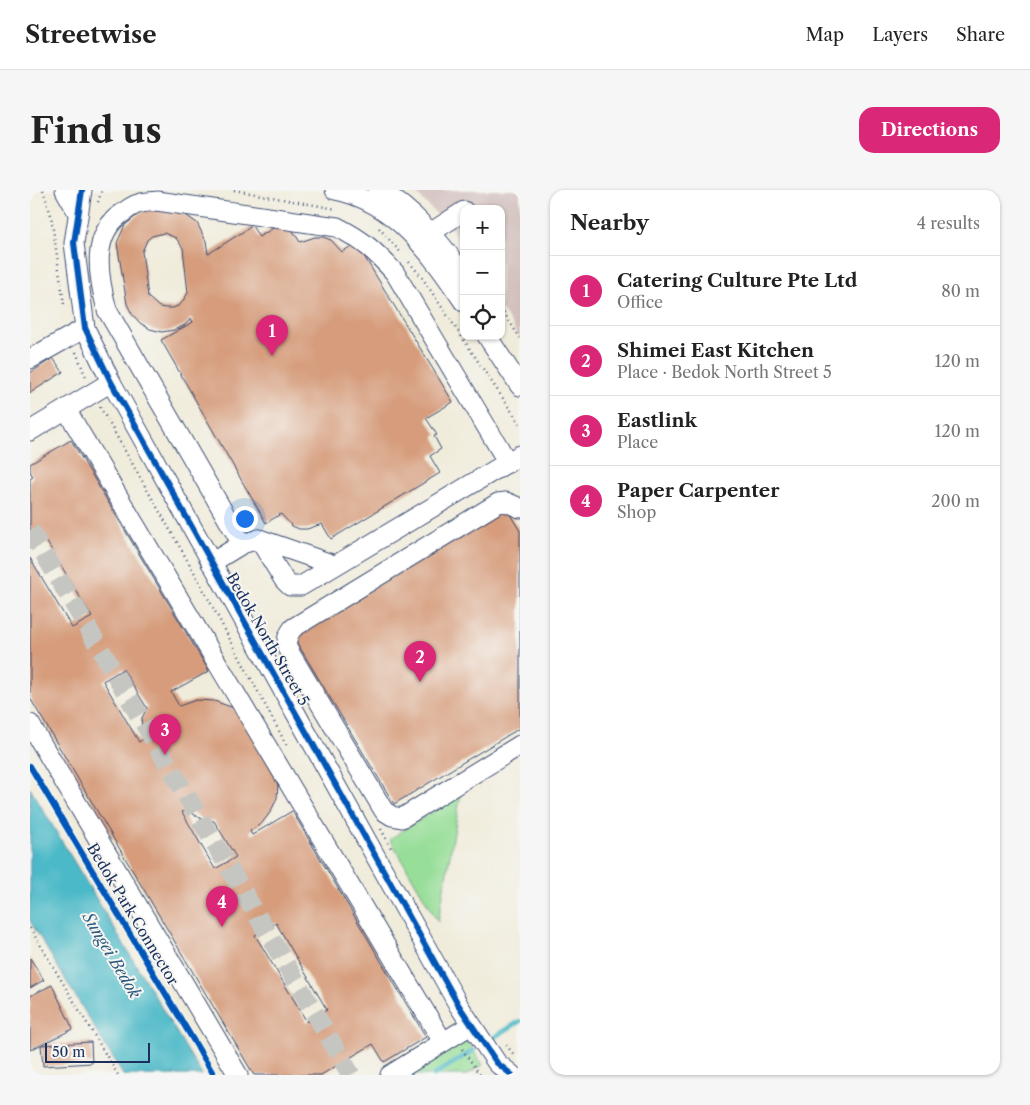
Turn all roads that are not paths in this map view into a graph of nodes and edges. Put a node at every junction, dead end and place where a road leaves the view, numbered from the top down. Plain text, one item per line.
1 (65, 190) edge
2 (82, 190) edge
3 (335, 190) edge
4 (378, 190) edge
5 (78, 213) junction
6 (460, 214) edge
7 (424, 237) junction
8 (460, 271) edge
9 (460, 296) edge
10 (85, 328) junction
11 (490, 340) edge
12 (504, 340) edge
13 (38, 346) edge
14 (30, 359) edge
15 (520, 366) edge
16 (111, 382) junction
17 (520, 386) edge
18 (66, 409) junction
19 (30, 431) edge
20 (514, 459) edge
21 (520, 508) edge
22 (251, 541) junction
23 (210, 563) junction
24 (334, 565) junction
25 (30, 724) edge
26 (520, 745) edge
27 (471, 1025) junction
28 (444, 1042) junction
29 (238, 1075) edge
30 (390, 1075) edge
31 (512, 1075) edge

1 - 5 street
2 - 5 street, Bedok North Street 5
3 - 7 street
4 - 7 street
5 - 10 street, Bedok North Street 5
6 - 7 street
7 - 8 street
7 - 9 street
10 - 13 street
10 - 16 street, Bedok North Street 5
11 - 17 street
12 - 15 street
13 - 14 street
16 - 18 street
16 - 23 street, Bedok North Street 5
18 - 19 street
18 - 28 street
20 - 22 street
20 - 24 street
21 - 26 street
22 - 23 street
22 - 24 street
22 - 24 street
23 - 27 street, Bedok North Street 5
25 - 29 street
27 - 28 street
27 - 31 street, Bedok North Street 5
28 - 30 street

